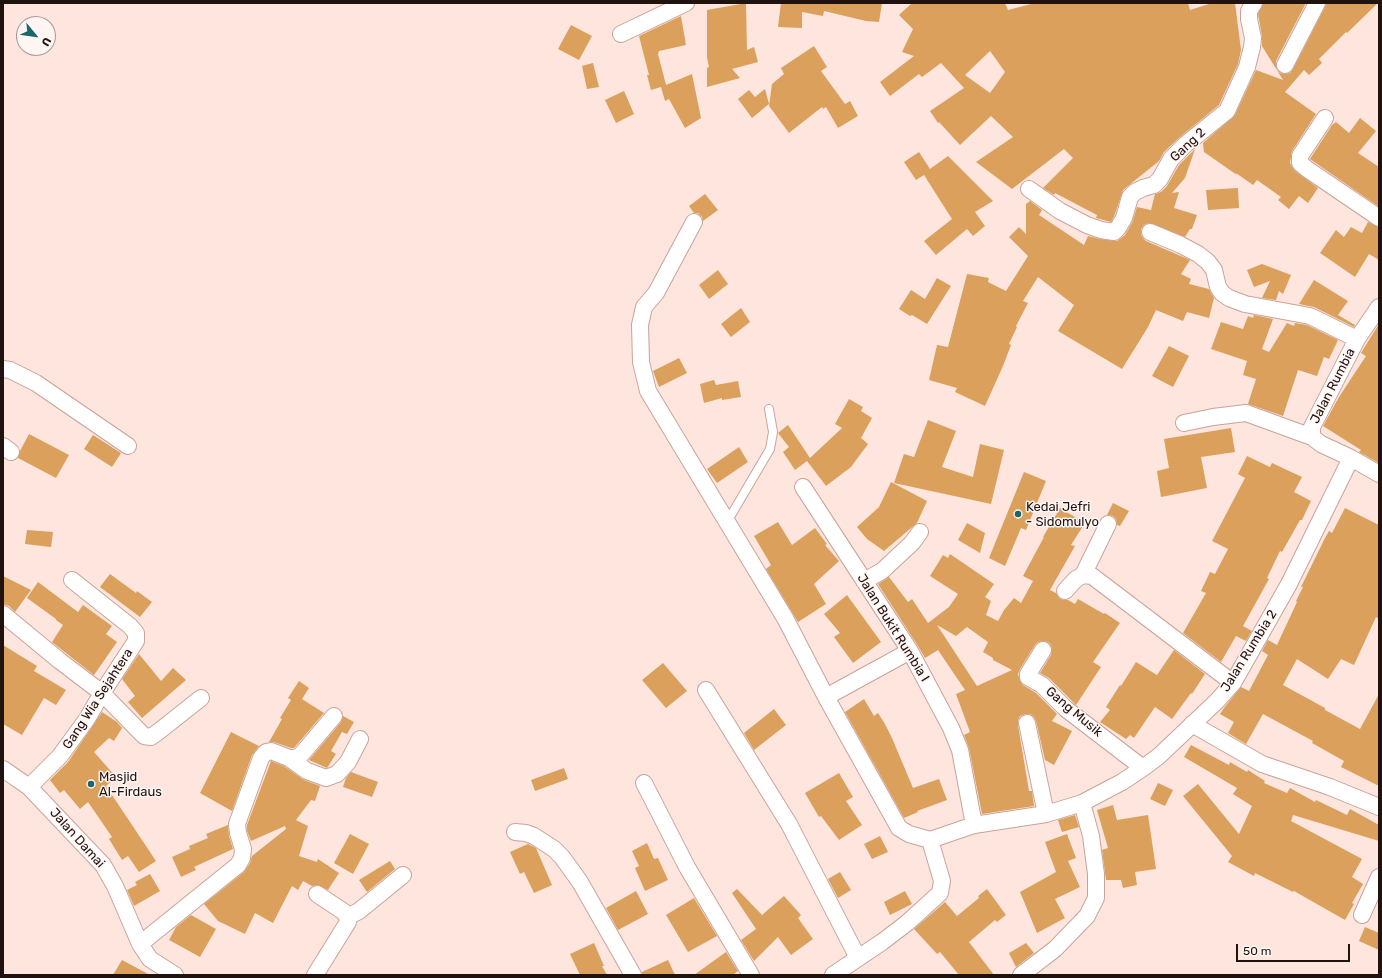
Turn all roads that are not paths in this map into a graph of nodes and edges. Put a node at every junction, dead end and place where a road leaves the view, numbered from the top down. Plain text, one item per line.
1 (686, 3) edge
2 (1254, 3) edge
3 (1316, 3) edge
4 (621, 34) dead end
5 (1285, 65) dead end
6 (1325, 118) dead end
7 (1029, 189) dead end
8 (1379, 218) edge
9 (694, 222) dead end
10 (1150, 232) dead end
11 (1379, 307) edge
12 (1357, 339) junction
13 (3, 369) edge
14 (769, 409) dead end
15 (1184, 423) dead end
16 (1312, 437) junction
17 (128, 446) dead end
18 (1351, 458) junction
19 (1379, 474) edge
20 (803, 487) dead end
21 (727, 522) junction
22 (1108, 524) dead end
23 (920, 532) dead end
24 (1083, 576) junction
25 (72, 580) dead end
26 (864, 581) junction
27 (1065, 591) dead end
28 (3, 614) edge
29 (1043, 650) dead end
30 (910, 651) junction
31 (1232, 683) junction
32 (706, 690) dead end
33 (102, 693) junction
34 (826, 697) junction
35 (201, 698) dead end
36 (334, 716) dead end
37 (1027, 722) dead end
38 (1192, 724) junction
39 (360, 739) dead end
40 (289, 758) junction
41 (1143, 768) junction
42 (3, 769) edge
43 (644, 783) dead end
44 (29, 787) junction
45 (1082, 803) junction
46 (1379, 807) edge
47 (1046, 814) junction
48 (974, 825) junction
49 (515, 832) dead end
50 (930, 840) junction
51 (403, 875) dead end
52 (1379, 877) edge
53 (317, 894) dead end
54 (1362, 915) dead end
55 (347, 917) junction
56 (140, 944) junction
57 (858, 958) junction
58 (175, 975) edge
59 (316, 975) edge
60 (633, 975) edge
61 (751, 975) edge
62 (833, 975) edge
63 (1021, 975) edge

1 - 4 street
2 - 7 street, Gang 2
3 - 5 street
6 - 8 street
9 - 21 street
10 - 12 street
11 - 12 street, Jalan Rumbia
12 - 16 street, Jalan Rumbia
13 - 17 street
14 - 21 lane
15 - 16 street, Jalan Rumbia
16 - 18 street
18 - 19 street
18 - 31 street, Jalan Rumbia 2
20 - 26 street, Jalan Bukit Rumbia I
21 - 34 street
22 - 24 street
23 - 26 street
24 - 27 street
24 - 31 street
25 - 33 street, Gang Wia Sejahtera
26 - 30 street, Jalan Bukit Rumbia I
28 - 33 street
29 - 41 street, Gang Musik
30 - 34 street
30 - 48 street, Jalan Bukit Rumbia I
31 - 38 street, Jalan Rumbia 2
32 - 57 street
33 - 35 street
33 - 44 street, Gang Wia Sejahtera
34 - 50 street
36 - 40 street
37 - 47 street
38 - 41 street, Jalan Rumbia 2
38 - 46 street
39 - 40 street
40 - 56 street
41 - 45 street, Jalan Rumbia 2
42 - 44 street, Jalan Damai
43 - 61 street
44 - 56 street, Jalan Damai
45 - 47 street, Jalan Rumbia 2
45 - 63 street
47 - 48 street, Jalan Rumbia 2
48 - 50 street, Jalan Rumbia 2
49 - 60 street
50 - 57 street
51 - 55 street
52 - 54 street
53 - 55 street
55 - 59 street
56 - 58 street, Jalan Damai
57 - 62 street

